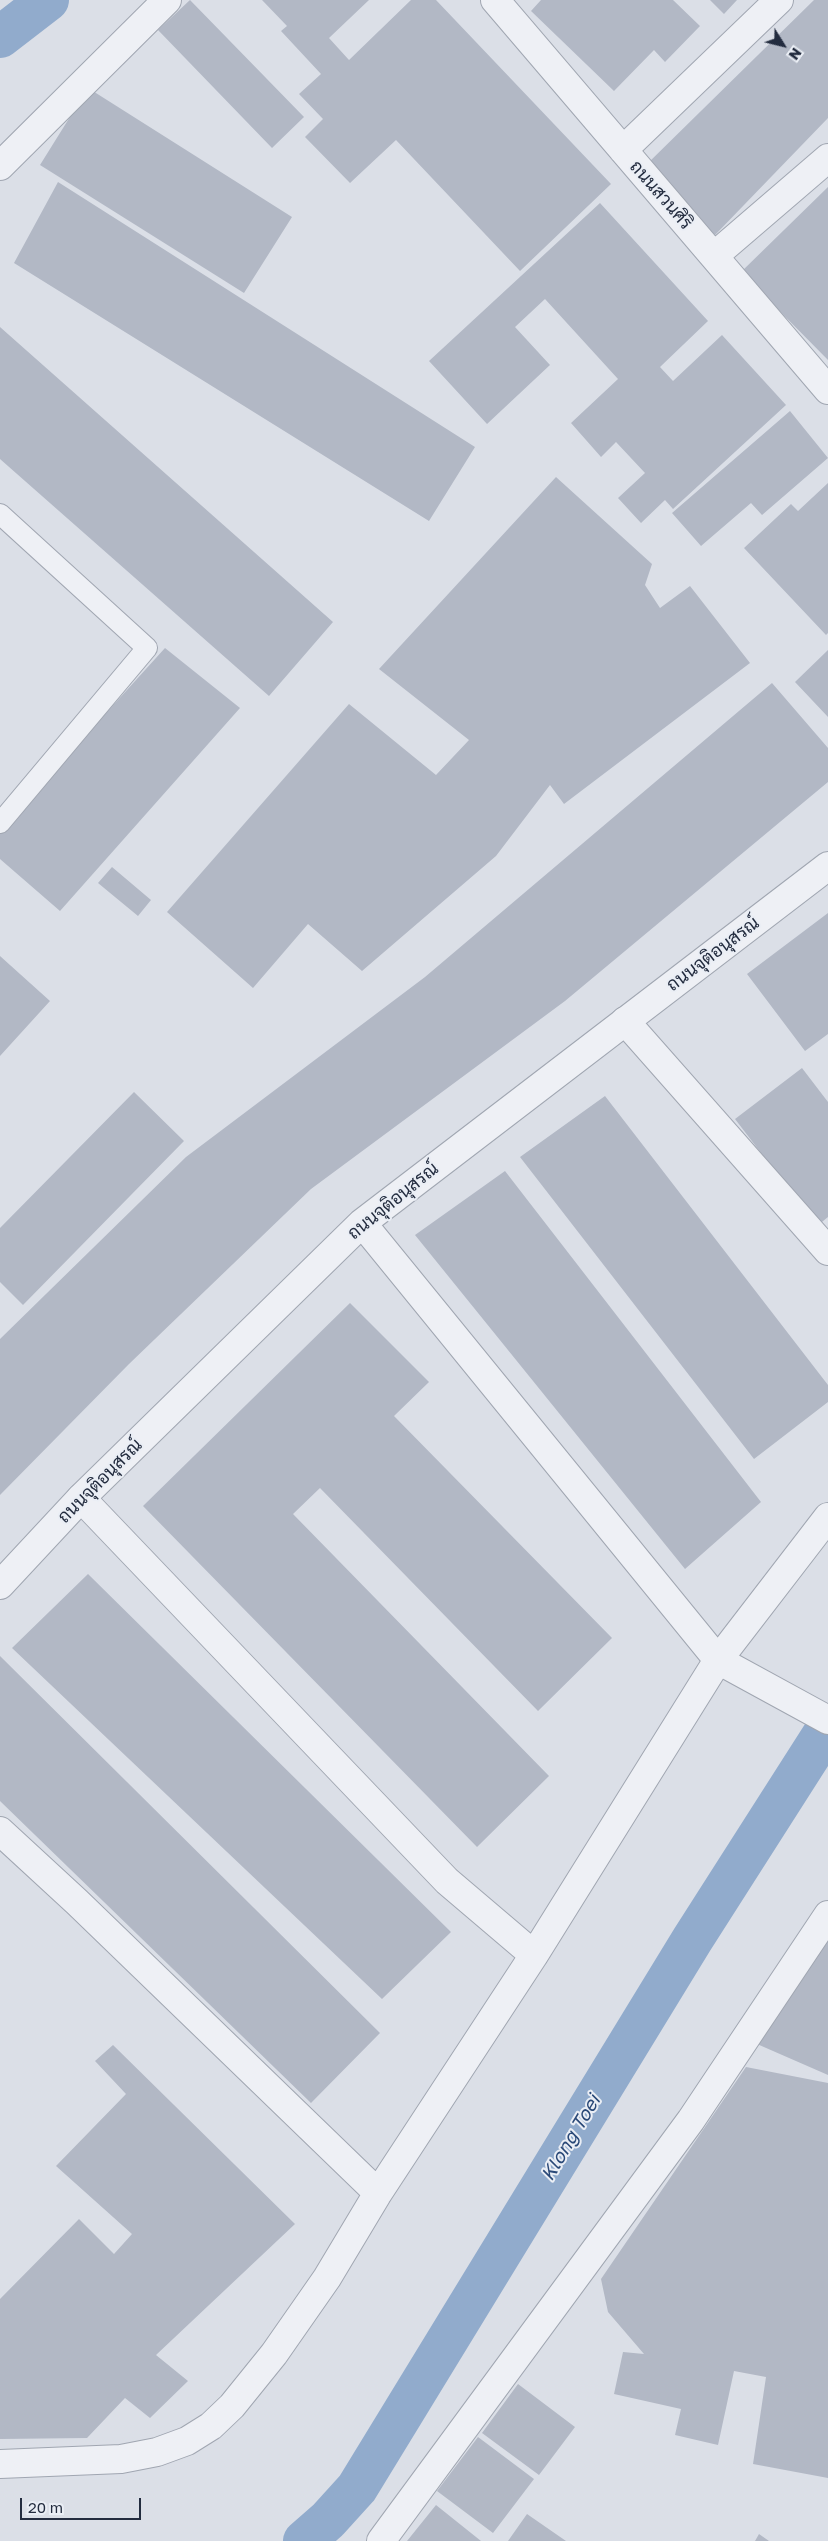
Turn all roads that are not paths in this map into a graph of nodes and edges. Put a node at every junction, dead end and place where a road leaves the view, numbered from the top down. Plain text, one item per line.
1 (167, 0) edge
2 (494, 0) edge
3 (779, 0) edge
4 (623, 150) junction
5 (828, 158) edge
6 (0, 166) edge
7 (714, 256) junction
8 (828, 390) edge
9 (0, 514) edge
10 (0, 823) edge
11 (828, 866) edge
12 (625, 1021) junction
13 (362, 1223) junction
14 (828, 1251) edge
15 (81, 1498) junction
16 (828, 1517) edge
17 (0, 1585) edge
18 (718, 1660) junction
19 (828, 1720) edge
20 (0, 1831) edge
21 (828, 1915) edge
22 (534, 1955) junction
23 (378, 2193) junction
24 (0, 2464) edge
25 (380, 2541) edge

1 - 6 street
2 - 4 street, ถนนสวนศิริ
3 - 4 street
4 - 7 street, ถนนสวนศิริ
5 - 7 street
7 - 8 street, ถนนสวนศิริ
9 - 10 lane
11 - 12 street, ถนนจุติอนุสรณ์
12 - 13 street, ถนนจุติอนุสรณ์
12 - 14 street
13 - 15 street, ถนนจุติอนุสรณ์
13 - 18 street
15 - 17 street, ถนนจุติอนุสรณ์
15 - 22 street
16 - 18 street
18 - 19 street
18 - 22 street
20 - 23 street
21 - 25 street
22 - 23 street
23 - 24 street

